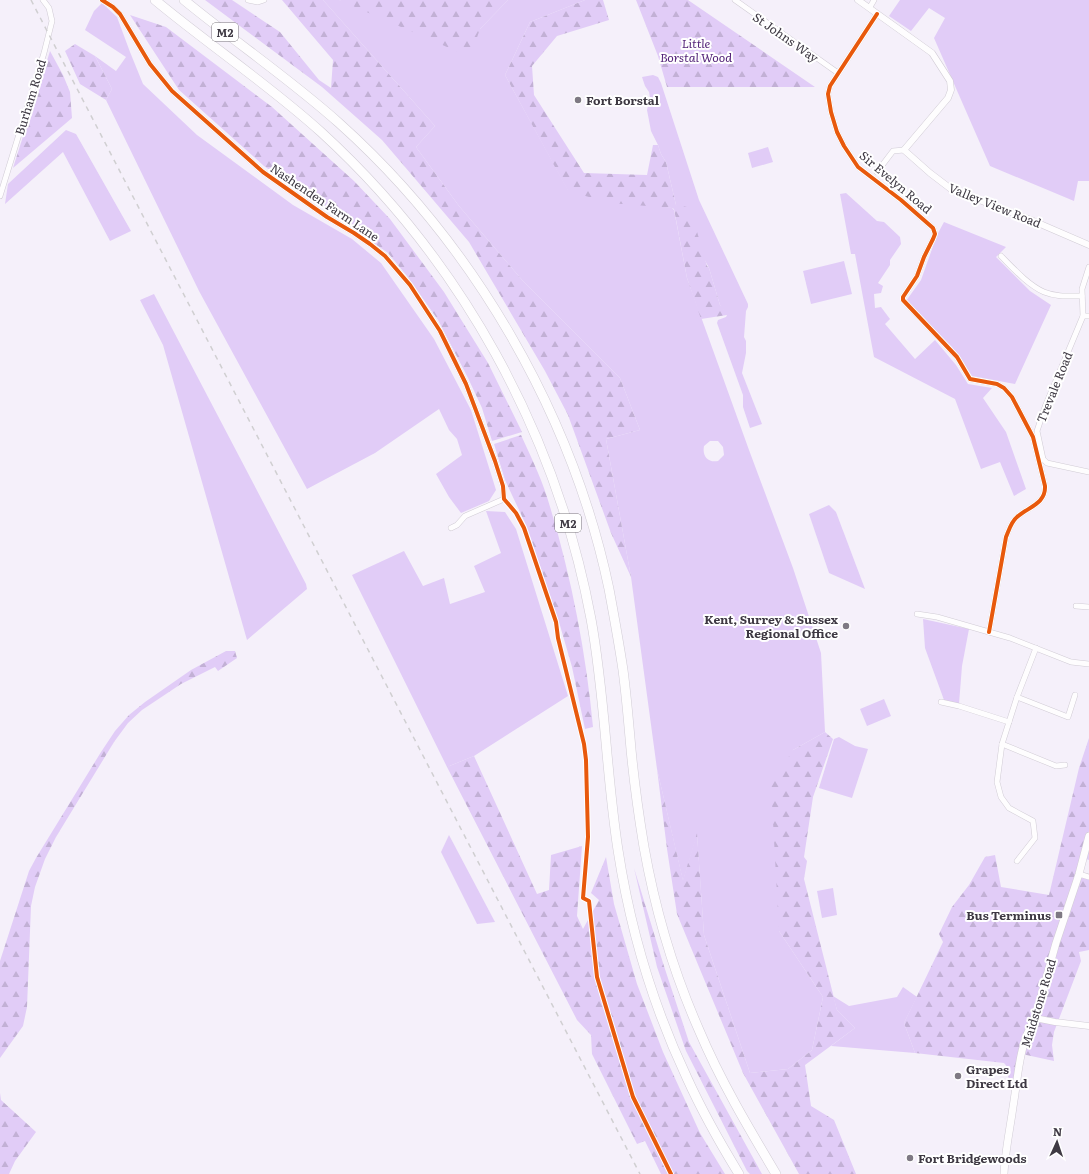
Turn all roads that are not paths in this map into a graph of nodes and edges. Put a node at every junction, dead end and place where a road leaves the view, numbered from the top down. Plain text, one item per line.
1 (43, 0) edge
2 (102, 0) edge
3 (155, 0) edge
4 (184, 0) edge
5 (248, 0) edge
6 (264, 0) edge
7 (735, 0) edge
8 (858, 0) edge
9 (874, 0) edge
10 (870, 7) junction
11 (877, 14) junction
12 (838, 73) junction
13 (904, 150) junction
14 (877, 172) dead end
15 (0, 196) edge
16 (1089, 245) edge
17 (1001, 256) dead end
18 (1089, 267) edge
19 (1082, 296) junction
20 (1083, 316) junction
21 (1089, 316) edge
22 (1089, 472) edge
23 (451, 528) dead end
24 (1076, 606) dead end
25 (1089, 607) edge
26 (917, 614) dead end
27 (989, 632) junction
28 (1036, 648) junction
29 (1089, 664) edge
30 (1075, 695) dead end
31 (1017, 697) junction
32 (941, 702) dead end
33 (1008, 722) junction
34 (1002, 744) junction
35 (1065, 765) dead end
36 (1089, 836) edge
37 (1017, 861) dead end
38 (1078, 874) junction
39 (1089, 877) edge
40 (1035, 1018) junction
41 (1089, 1026) edge
42 (739, 1174) edge
43 (776, 1174) edge
44 (1004, 1174) edge

1 - 15 street, Burham Road
2 - 23 street, Nashenden Farm Lane
3 - 42 highway, M2
4 - 43 highway, M2
5 - 6 street
7 - 12 street, St Johns Way
8 - 10 street
9 - 10 street
10 - 11 street
11 - 12 street, Sir Evelyn Road
11 - 13 street
12 - 27 street, Sir Evelyn Road
13 - 14 street
13 - 16 street, Valley View Road
17 - 19 street
18 - 19 street, Trevale Road
19 - 20 street, Trevale Road
20 - 21 street
20 - 22 street, Trevale Road
24 - 25 street
26 - 27 street
27 - 28 street
28 - 29 street
28 - 31 street
30 - 31 street
31 - 33 street
32 - 33 street
33 - 34 street
34 - 35 street
34 - 37 street
36 - 38 main road, Maidstone Road
38 - 39 street
38 - 40 main road, Maidstone Road
40 - 41 street
40 - 44 main road, Maidstone Road

